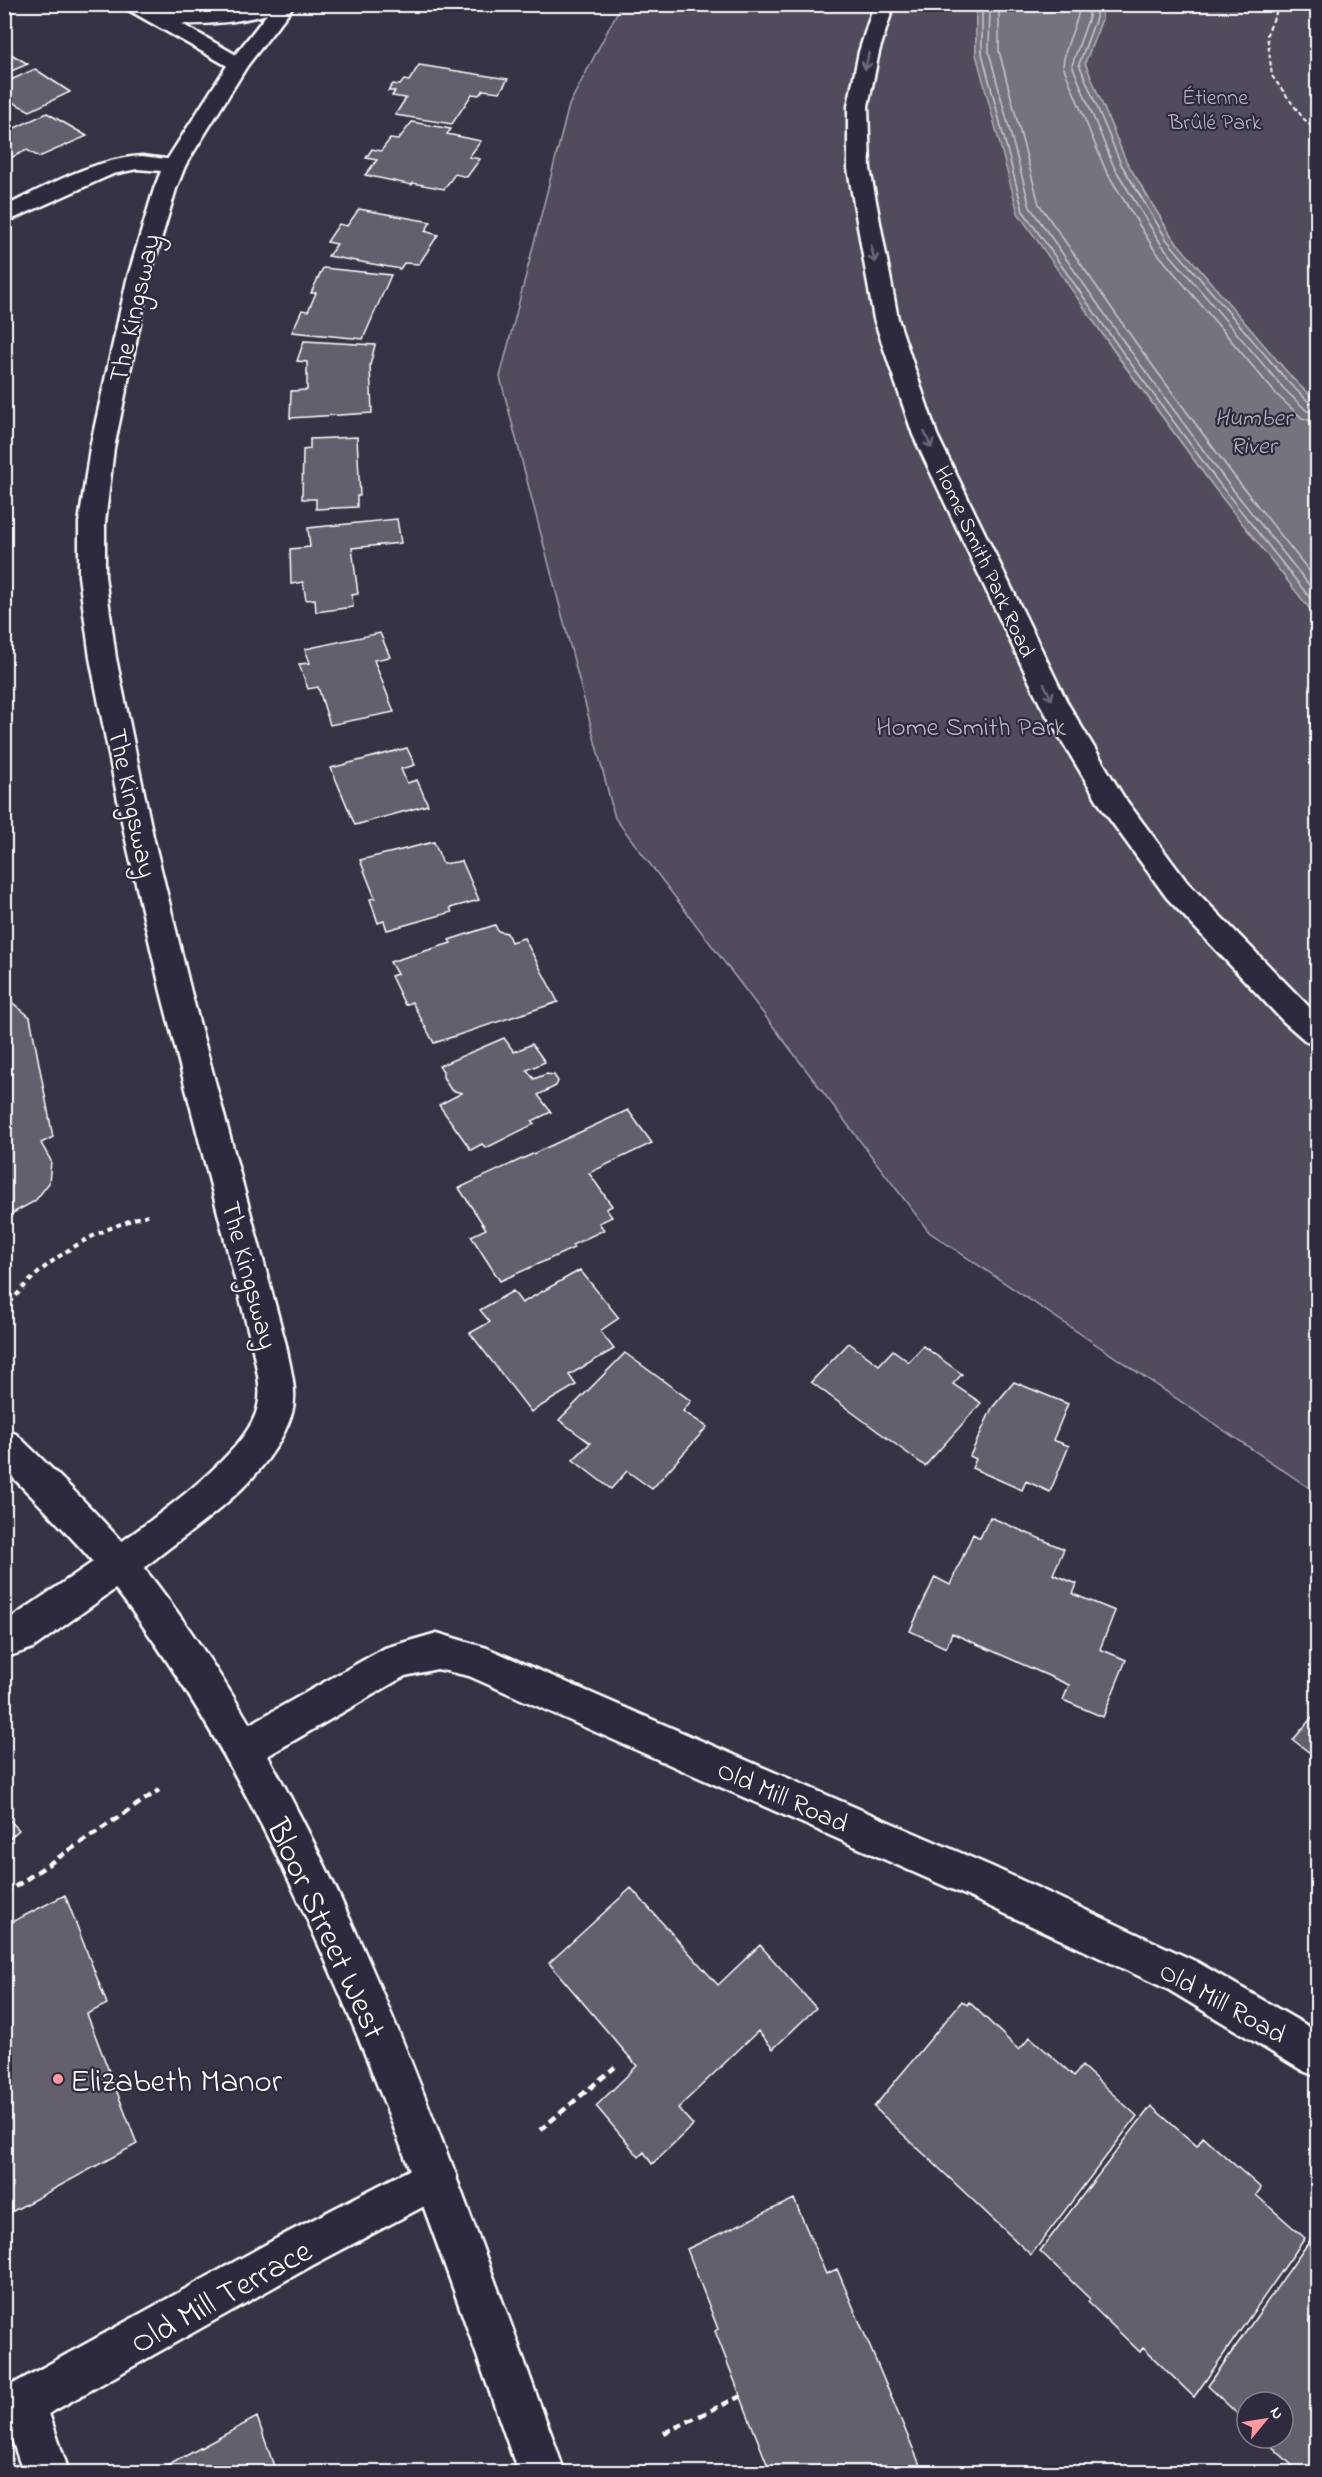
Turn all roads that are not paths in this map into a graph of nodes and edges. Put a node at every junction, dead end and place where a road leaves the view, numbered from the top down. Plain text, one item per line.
1 (132, 4) edge
2 (275, 4) edge
3 (285, 4) edge
4 (884, 4) edge
5 (154, 16) junction
6 (238, 64) junction
7 (174, 166) junction
8 (4, 216) edge
9 (1317, 1034) edge
10 (4, 1445) edge
11 (119, 1565) junction
12 (4, 1641) edge
13 (243, 1749) junction
14 (1317, 2056) edge
15 (436, 2177) junction
16 (14, 2408) edge
17 (46, 2472) edge
18 (541, 2472) edge

1 - 5 street
2 - 5 street
3 - 6 street, The Kingsway
4 -> 9 street, Home Smith Park Road
5 - 6 street
6 - 7 street, The Kingsway
7 - 8 street
7 - 11 street, The Kingsway
10 - 11 street, Bloor Street West
11 - 12 street, The Kingsway
11 - 13 street, Bloor Street West
13 - 14 street, Old Mill Road
13 - 15 street, Bloor Street West
15 - 16 street, Old Mill Terrace
15 - 18 street, Bloor Street West
16 - 17 street

